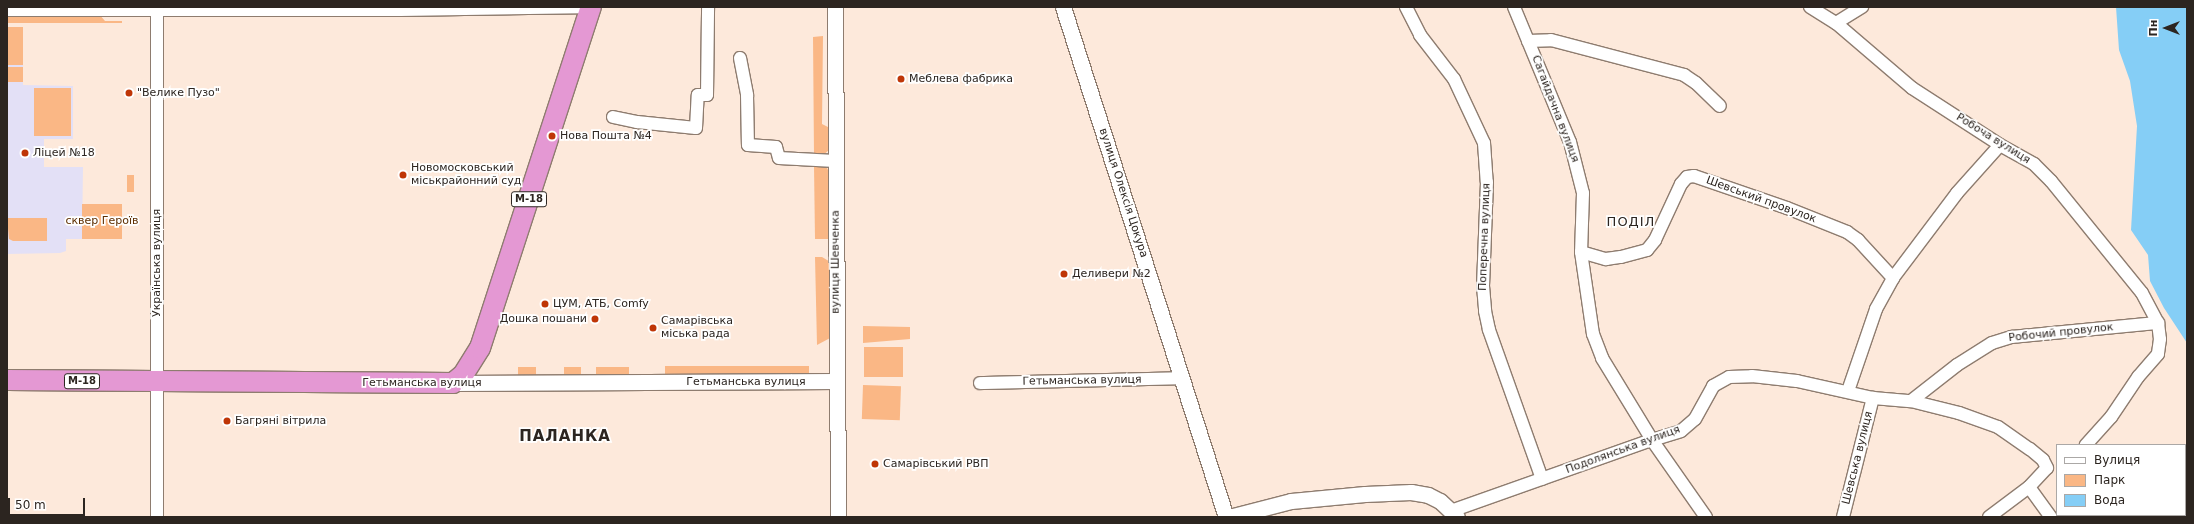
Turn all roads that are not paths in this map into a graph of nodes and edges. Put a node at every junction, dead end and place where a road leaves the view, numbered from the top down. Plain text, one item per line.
1 (581, 7) edge
2 (591, 7) edge
3 (708, 7) edge
4 (835, 7) edge
5 (1063, 7) edge
6 (1406, 7) edge
7 (1514, 7) edge
8 (1810, 7) edge
9 (1862, 7) edge
10 (7, 10) edge
11 (157, 10) junction
12 (1836, 23) junction
13 (1528, 41) junction
14 (740, 58) dead end
15 (1720, 106) dead end
16 (614, 117) dead end
17 (2000, 145) junction
18 (835, 160) junction
19 (1581, 252) junction
20 (1893, 278) junction
21 (2158, 323) junction
22 (1183, 378) junction
23 (7, 380) edge
24 (156, 381) junction
25 (836, 381) junction
26 (453, 383) junction
27 (980, 383) dead end
28 (1848, 391) junction
29 (1873, 398) junction
30 (1911, 401) junction
31 (1652, 440) junction
32 (2087, 444) edge
33 (2052, 468) edge
34 (1542, 479) junction
35 (2029, 487) junction
36 (1454, 514) edge
37 (157, 517) edge
38 (838, 517) edge
39 (1226, 517) edge
40 (1229, 517) edge
41 (1706, 517) edge
42 (1843, 517) edge
43 (1989, 517) edge
44 (2052, 517) edge

1 - 11 street
2 - 26 highway, М-18
3 - 16 street
4 - 18 street, вулиця Шевченка
5 - 22 street, вулиця Олексія Цокура
6 - 34 street, Поперечна вулиця
7 - 13 street, Сагайдачна вулиця
8 - 12 street, Робоча вулиця
9 - 12 street
10 - 11 street
11 - 24 street, Українська вулиця
12 - 17 street, Робоча вулиця
13 - 15 street
13 - 19 street, Сагайдачна вулиця
14 - 18 street
17 - 20 street
17 - 21 street, Робоча вулиця
18 - 25 street, вулиця Шевченка
19 - 20 street, Шевський провулок
19 - 31 street, Сагайдачна вулиця
20 - 28 street
21 - 30 street, Робочий провулок
21 - 32 street
22 - 27 street, Гетьманська вулиця
22 - 39 street, вулиця Олексія Цокура
23 - 24 highway, Гетьманська вулиця / М-18
24 - 26 highway, Гетьманська вулиця / М-18
24 - 37 street, Українська вулиця
25 - 26 street, Гетьманська вулиця
25 - 38 street, вулиця Шевченка
28 - 29 street, Подолянська вулиця
28 - 31 street, Подолянська вулиця
29 - 30 street, Подолянська вулиця
29 - 42 street, Шевська вулиця
30 - 33 street, Подолянська вулиця
31 - 34 street, Подолянська вулиця
31 - 41 street, Сагайдачна вулиця
33 - 35 street
34 - 36 street, Подолянська вулиця
35 - 43 street
35 - 44 street
36 - 40 street, Подолянська вулиця

